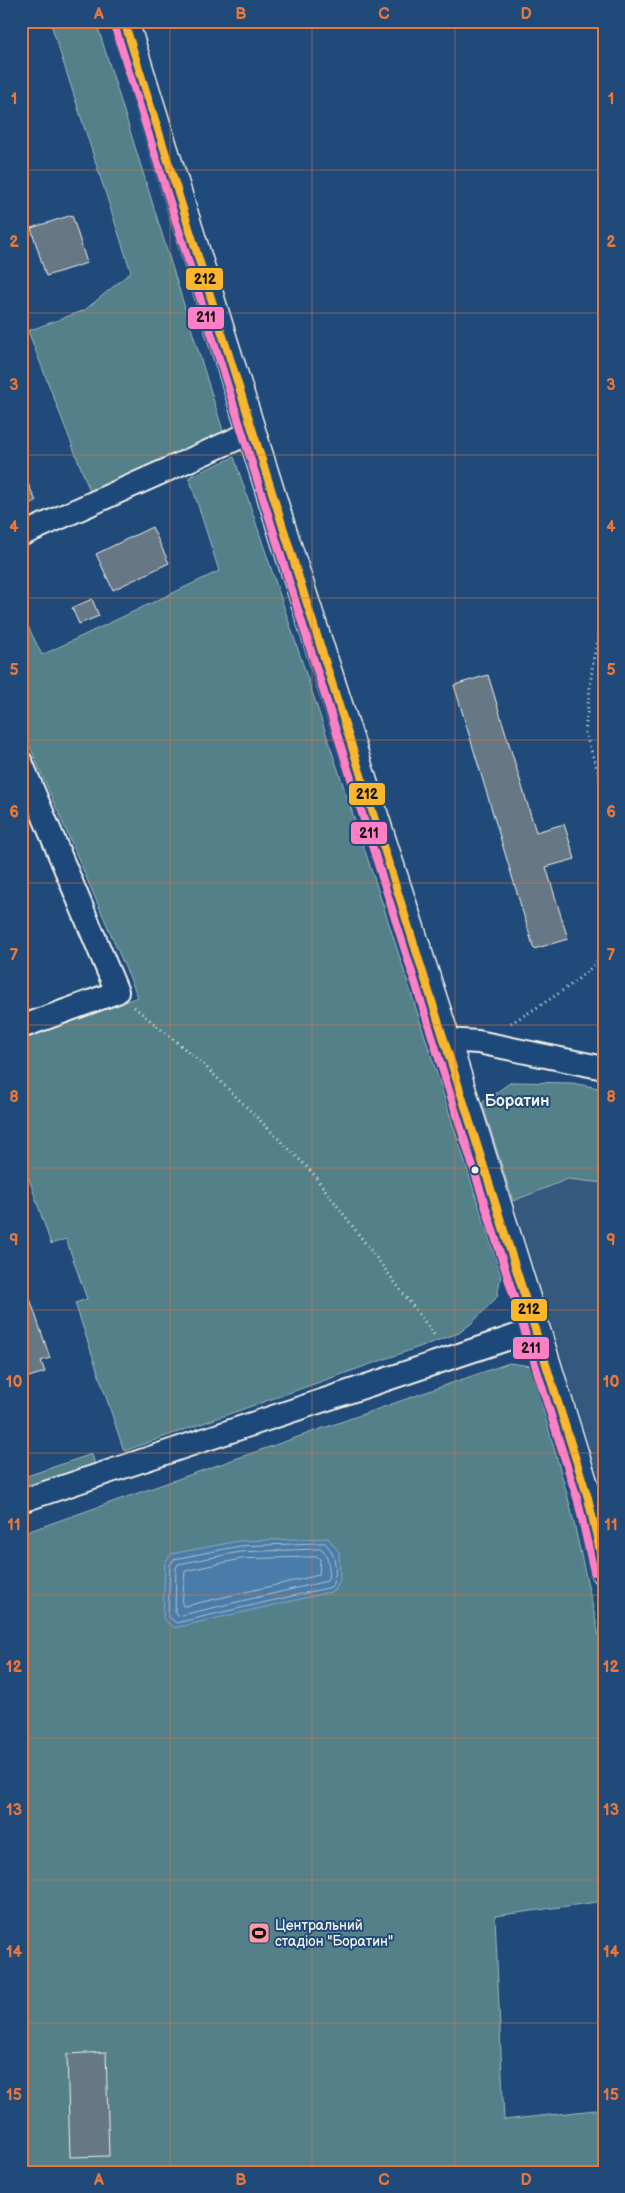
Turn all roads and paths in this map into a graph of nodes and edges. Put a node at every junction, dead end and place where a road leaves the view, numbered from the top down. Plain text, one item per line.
1 (124, 21) edge
2 (252, 432) junction
3 (21, 535) edge
4 (604, 619) edge
5 (21, 762) edge
6 (604, 788) edge
7 (604, 952) edge
8 (117, 992) junction
9 (21, 1027) edge
10 (446, 1040) junction
11 (478, 1042) junction
12 (604, 1068) edge
13 (534, 1330) junction
14 (451, 1357) junction
15 (21, 1501) edge
16 (604, 1570) edge

1 - 2 street
2 - 3 street
2 - 10 street
4 - 6 path
5 - 8 street
7 - 11 path
8 - 9 street
8 - 14 path
10 - 11 street
10 - 13 street
11 - 12 street
13 - 14 street
13 - 16 street
14 - 15 street

